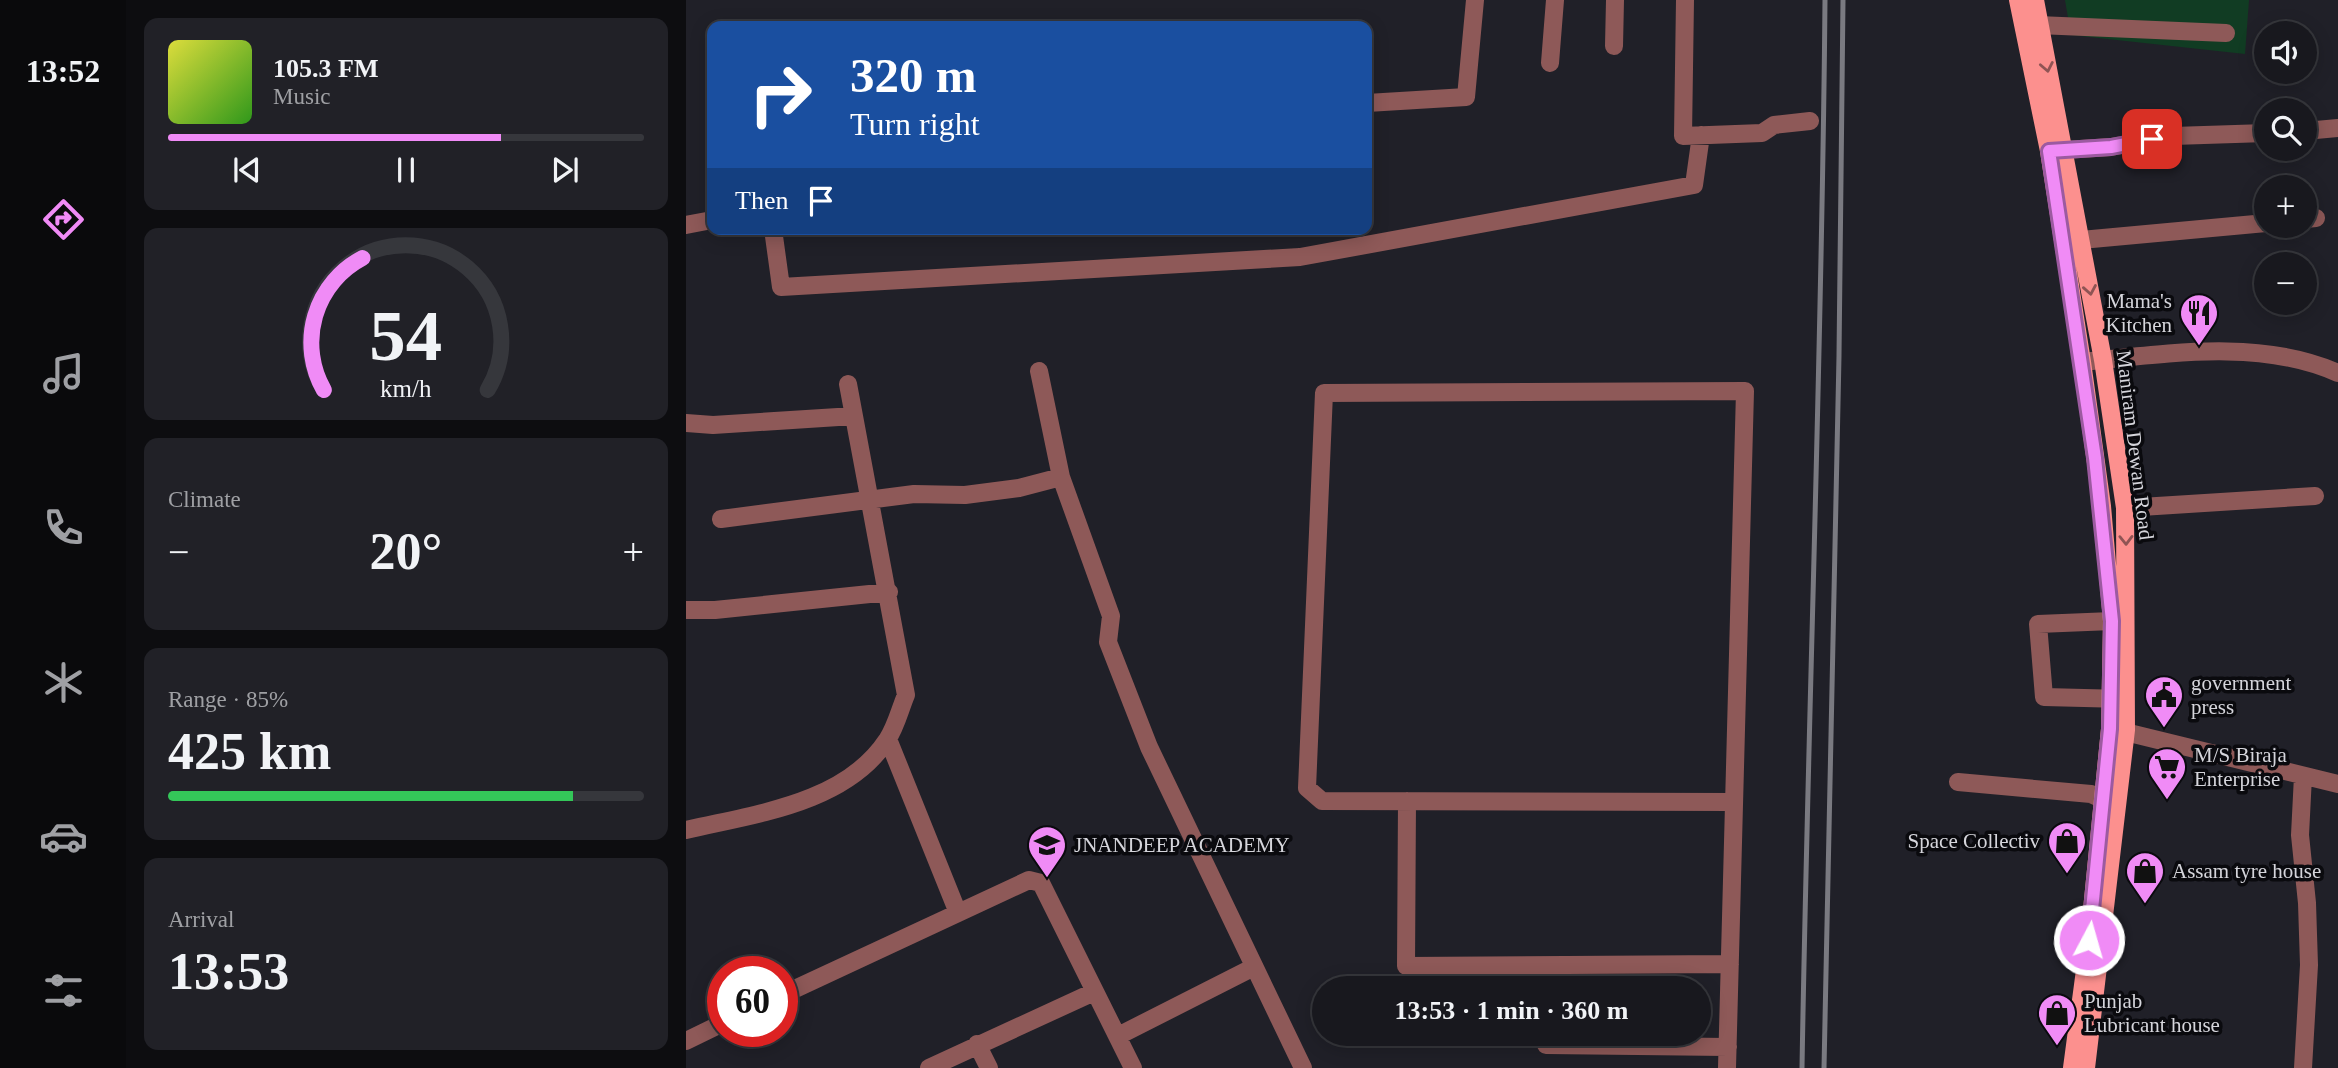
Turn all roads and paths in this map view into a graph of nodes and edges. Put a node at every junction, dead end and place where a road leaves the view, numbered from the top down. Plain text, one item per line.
1 (1475, 0) edge
2 (1555, 0) edge
3 (1615, 0) edge
4 (1685, 0) edge
5 (2018, 0) edge
6 (2035, 0) edge
7 (2038, 25) junction
8 (2226, 33) dead end
9 (1614, 46) dead end
10 (1550, 63) dead end
11 (1372, 103) edge
12 (1810, 121) dead end
13 (2338, 128) edge
14 (2317, 130) edge
15 (2254, 133) edge
16 (1701, 135) junction
17 (2056, 150) junction
18 (707, 221) edge
19 (2254, 224) edge
20 (686, 225) edge
21 (774, 235) edge
22 (2081, 240) junction
23 (2103, 360) junction
24 (2082, 362) junction
25 (1039, 372) dead end
26 (2338, 373) edge
27 (848, 384) dead end
28 (853, 416) junction
29 (686, 423) edge
30 (1062, 477) junction
31 (2315, 496) dead end
32 (869, 501) junction
33 (2125, 508) junction
34 (720, 519) dead end
35 (889, 592) junction
36 (686, 610) edge
37 (2112, 621) junction
38 (2119, 699) junction
39 (2118, 729) junction
40 (888, 739) junction
41 (2303, 776) junction
42 (1958, 782) dead end
43 (2338, 784) edge
44 (2102, 799) junction
45 (1407, 801) junction
46 (1734, 802) junction
47 (686, 830) edge
48 (958, 913) junction
49 (1730, 964) junction
50 (1254, 967) junction
51 (798, 988) edge
52 (1094, 992) junction
53 (707, 1031) edge
54 (1118, 1036) junction
55 (686, 1041) edge
56 (977, 1044) junction
57 (1637, 1046) edge
58 (1728, 1047) junction
59 (929, 1068) edge
60 (989, 1068) edge
61 (1133, 1068) edge
62 (1303, 1068) edge
63 (1727, 1068) edge
64 (2071, 1068) edge
65 (2086, 1068) edge
66 (2303, 1068) edge

1 - 11 street
2 - 10 street
3 - 9 street
4 - 16 street
5 - 17 main road, Maniram Dewan Road
6 - 7 main road, Maniram Dewan Road
7 - 8 street
7 -> 17 main road, Maniram Dewan Road
12 - 16 street
13 - 14 street
15 - 17 street
16 - 21 street
17 - 22 main road, Maniram Dewan Road
17 - 24 main road, Maniram Dewan Road
18 - 20 street
19 - 22 street
22 -> 23 main road, Maniram Dewan Road
23 - 24 street
23 - 26 street
23 - 33 main road, Maniram Dewan Road
24 - 37 main road, Maniram Dewan Road
25 - 30 street
27 - 28 street
28 - 29 street
28 - 32 street
30 - 32 street
30 - 50 street
31 - 33 street
32 - 34 street
32 - 35 street
33 -> 38 main road, Maniram Dewan Road
35 - 36 street
35 - 40 street
37 - 38 main road, Maniram Dewan Road
37 - 38 street
38 - 39 main road, Maniram Dewan Road
39 - 41 street
39 - 44 main road, Maniram Dewan Road
39 - 65 main road, Maniram Dewan Road
40 - 47 street
40 - 48 street
41 - 43 street
41 - 66 street
42 - 44 street
44 - 64 main road, Maniram Dewan Road
45 - 46 street
45 - 46 street
45 - 49 street
46 - 49 street
48 - 51 street
48 - 52 street
49 - 58 street
50 - 54 street
50 - 62 street
52 - 54 street
52 - 56 street
53 - 55 street
54 - 61 street
56 - 59 street
56 - 60 street
57 - 58 street
58 - 63 street

